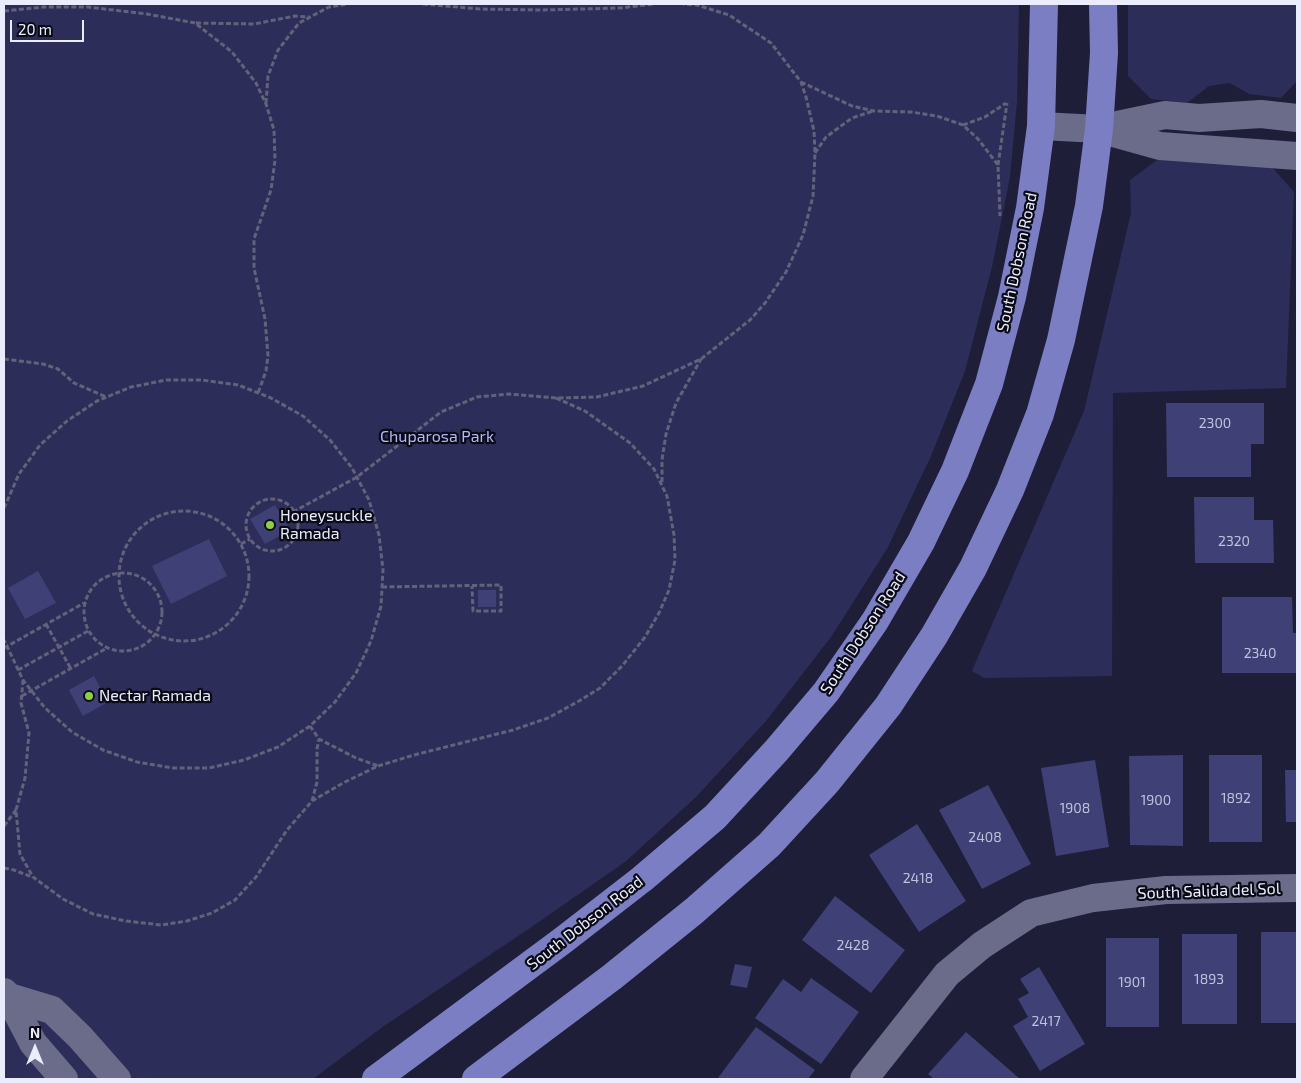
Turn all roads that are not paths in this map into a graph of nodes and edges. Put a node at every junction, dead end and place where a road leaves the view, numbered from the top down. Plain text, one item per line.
1 (1044, 4) edge
2 (1103, 4) edge
3 (1227, 117) junction
4 (1297, 118) edge
5 (1041, 126) junction
6 (1099, 129) junction
7 (1224, 150) junction
8 (1297, 156) edge
9 (1297, 888) edge
10 (6, 995) edge
11 (64, 1079) edge
12 (117, 1079) edge
13 (376, 1079) edge
14 (476, 1079) edge
15 (864, 1079) edge

1 - 5 main road, South Dobson Road
2 - 6 main road
3 - 4 street
3 - 6 street
3 - 7 street
5 - 6 street
5 - 13 main road, South Dobson Road
6 - 7 street
6 - 14 main road
7 - 8 street
9 - 15 street, South Salida del Sol
10 - 11 street
10 - 12 street

